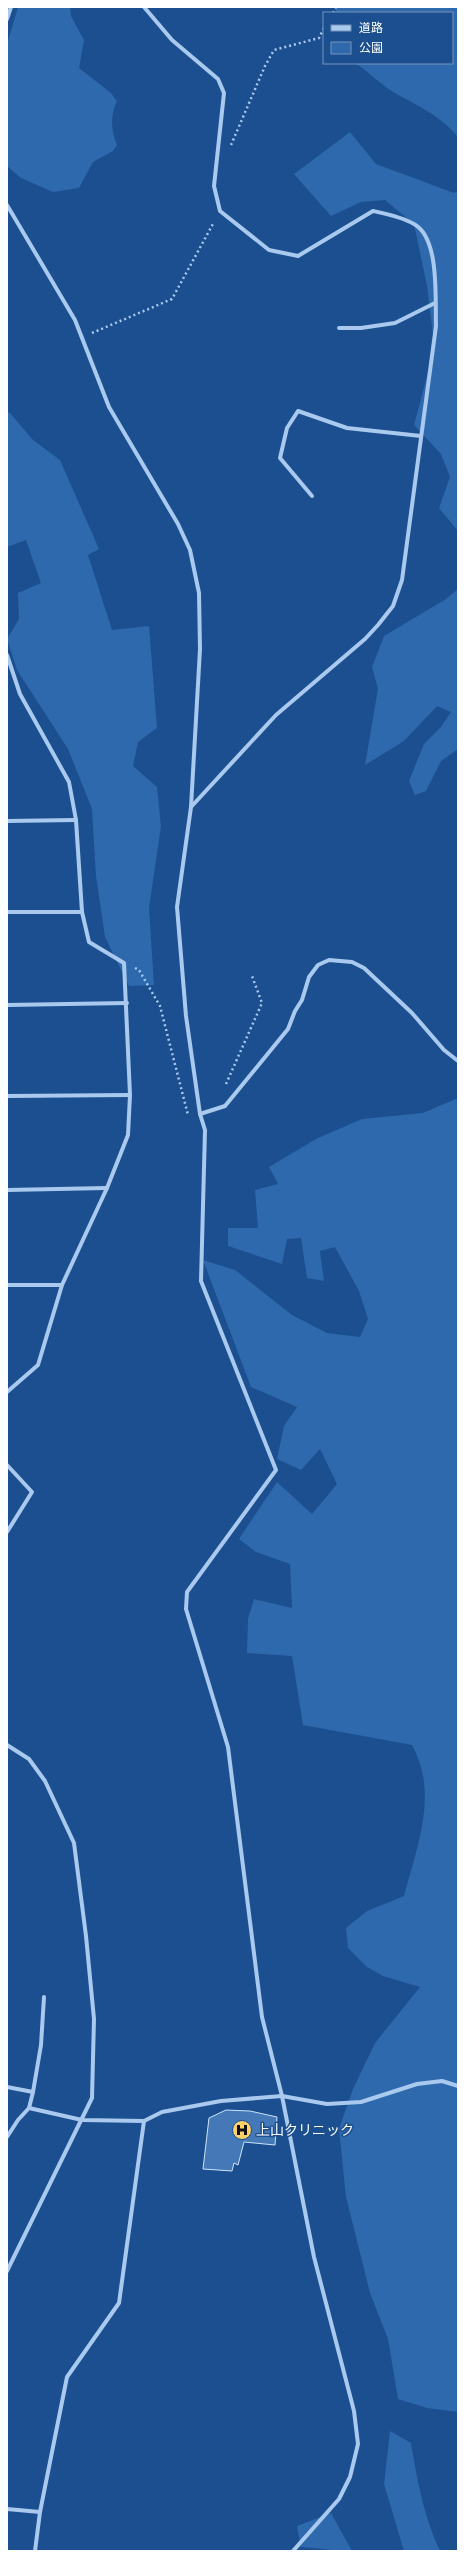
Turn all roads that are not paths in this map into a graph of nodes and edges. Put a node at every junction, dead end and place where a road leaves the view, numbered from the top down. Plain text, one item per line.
1 (11, 7) edge
2 (144, 7) edge
3 (7, 19) edge
4 (7, 206) edge
5 (435, 303) junction
6 (339, 328) dead end
7 (421, 436) junction
8 (312, 496) dead end
9 (7, 655) edge
10 (191, 807) junction
11 (76, 820) junction
12 (7, 821) edge
13 (7, 912) edge
14 (82, 912) junction
15 (127, 1003) junction
16 (7, 1005) edge
17 (458, 1061) edge
18 (130, 1095) junction
19 (7, 1096) edge
20 (200, 1114) junction
21 (107, 1188) junction
22 (7, 1190) edge
23 (7, 1285) edge
24 (62, 1285) junction
25 (7, 1392) edge
26 (7, 1465) edge
27 (7, 1532) edge
28 (7, 1745) edge
29 (44, 1997) dead end
30 (458, 2086) edge
31 (7, 2087) edge
32 (33, 2092) junction
33 (282, 2096) junction
34 (29, 2108) junction
35 (82, 2120) junction
36 (144, 2121) junction
37 (7, 2137) edge
38 (7, 2271) edge
39 (7, 2509) edge
40 (40, 2512) junction
41 (35, 2551) edge
42 (293, 2551) edge

1 - 3 street
2 - 5 street
4 - 10 street
5 - 6 street
5 - 7 street
7 - 8 street
7 - 10 street
9 - 11 street
10 - 20 street
11 - 12 street
11 - 14 street
13 - 14 street
14 - 15 street
15 - 16 street
15 - 18 street
17 - 20 street
18 - 19 street
18 - 21 street
20 - 33 street
21 - 22 street
21 - 24 street
23 - 24 street
24 - 25 street
26 - 27 street
28 - 35 street
29 - 32 street
30 - 33 street
31 - 32 street
32 - 34 street
33 - 36 street
33 - 42 street
34 - 35 street
34 - 37 street
35 - 36 street
35 - 38 street
36 - 40 street
39 - 40 street
40 - 41 street

